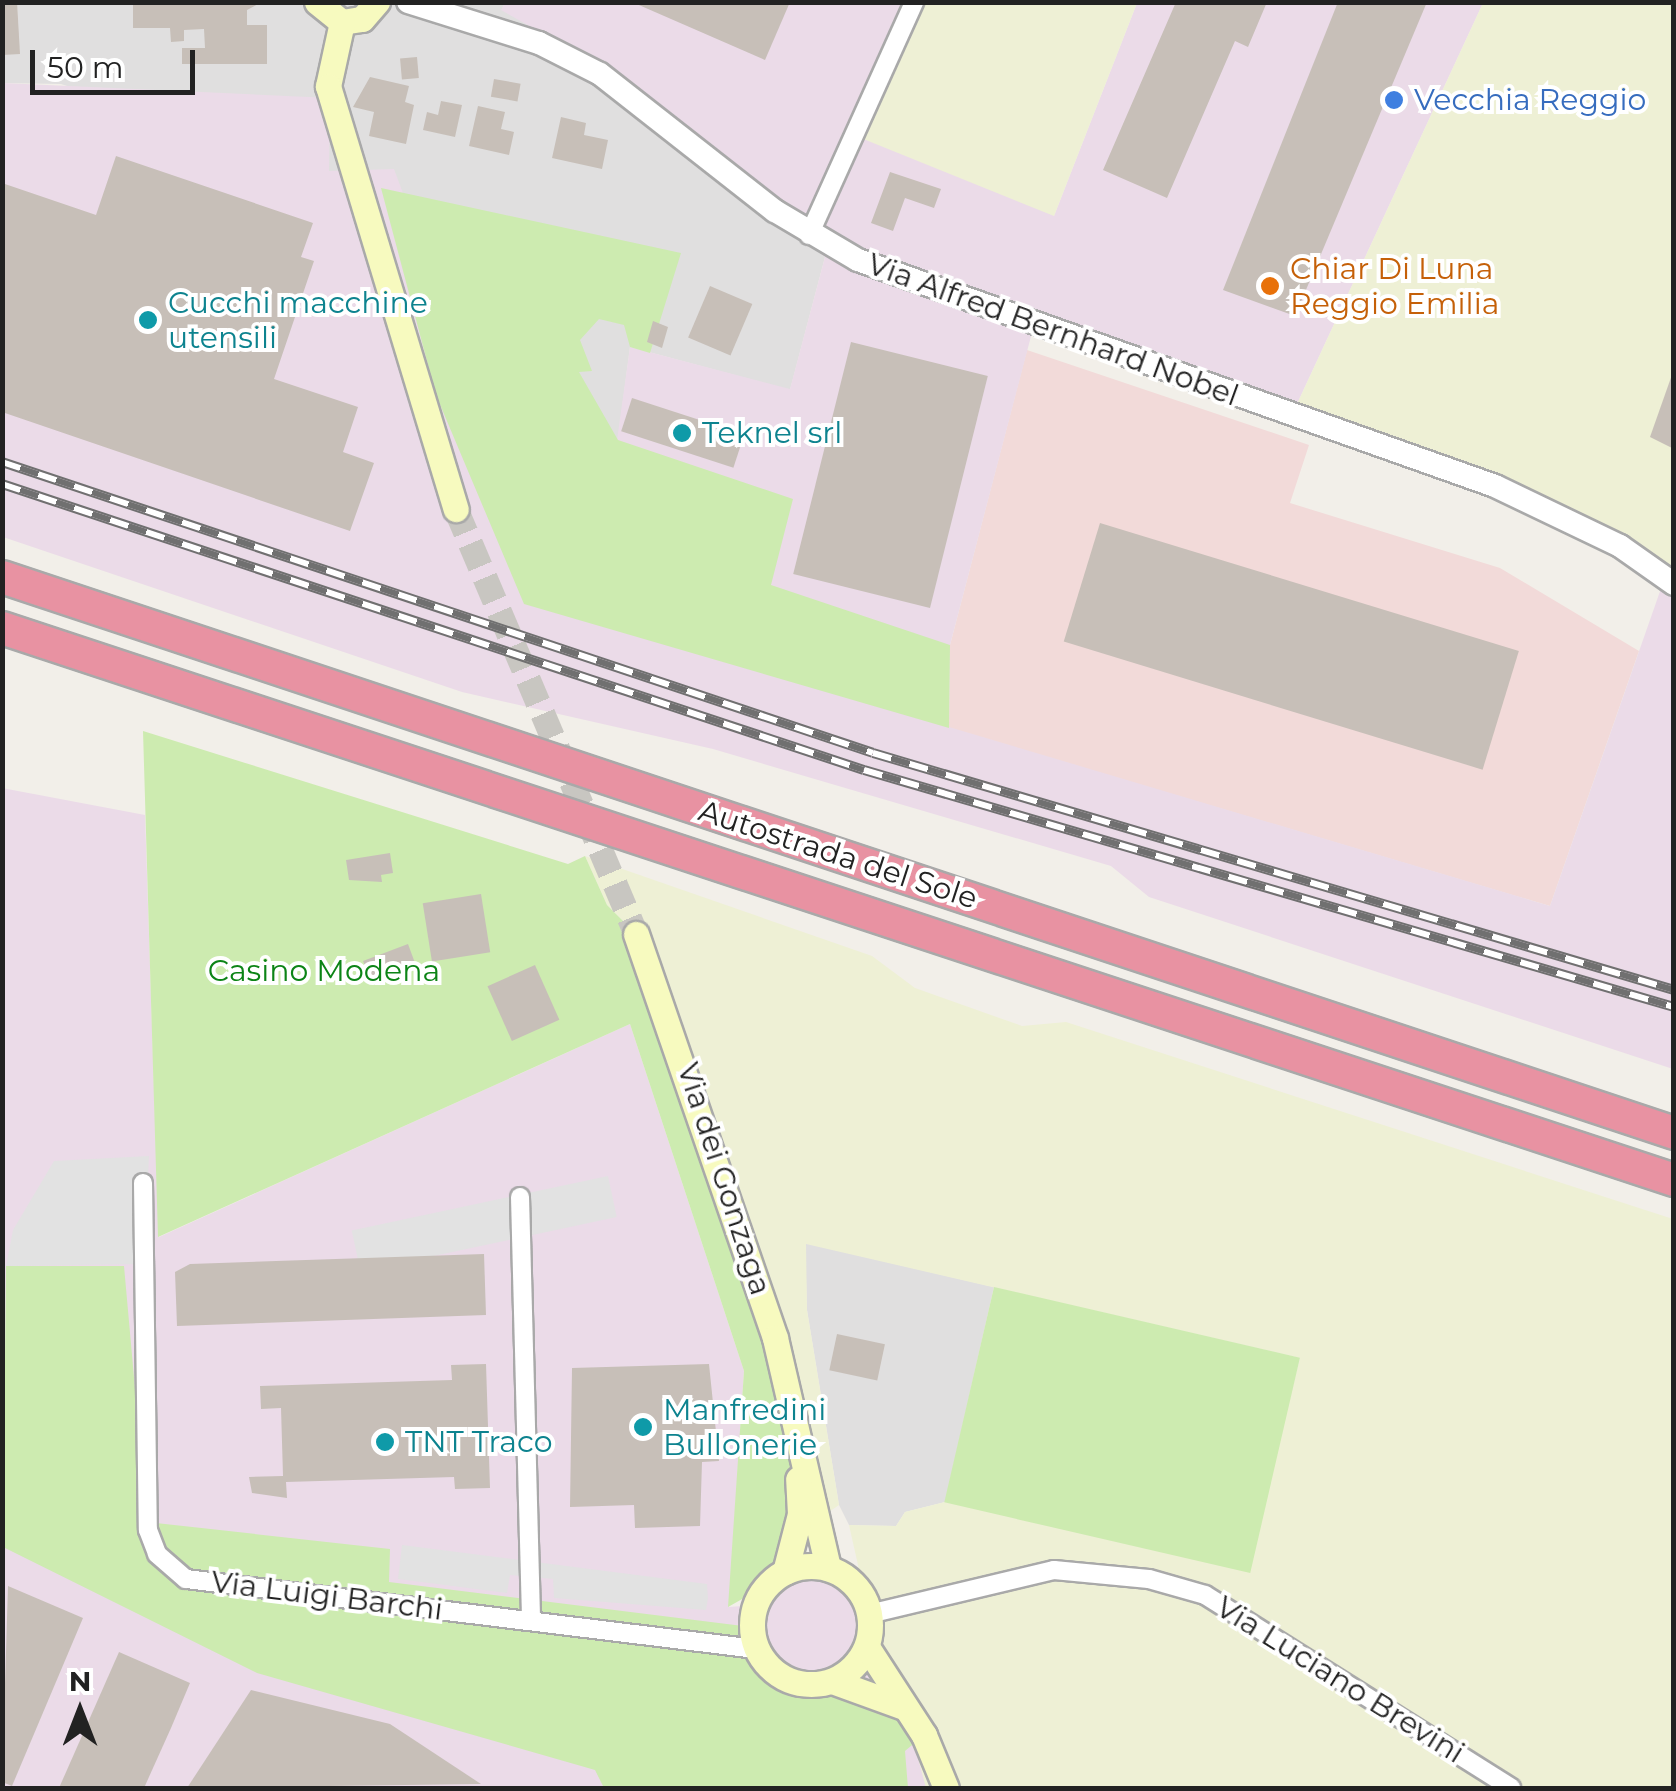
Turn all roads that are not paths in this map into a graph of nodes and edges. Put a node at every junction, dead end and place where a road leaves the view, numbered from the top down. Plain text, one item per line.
1 (317, 2) edge
2 (377, 2) edge
3 (408, 2) edge
4 (914, 2) edge
5 (342, 22) junction
6 (810, 234) junction
7 (456, 508) tunnel mouth
8 (2, 577) edge
9 (1674, 584) edge
10 (2, 628) edge
11 (636, 934) tunnel mouth
12 (1674, 1133) edge
13 (1674, 1180) edge
14 (143, 1183) dead end
15 (520, 1197) dead end
16 (794, 1430) junction
17 (828, 1568) junction
18 (785, 1572) junction
19 (869, 1614) junction
20 (530, 1621) junction
21 (866, 1647) junction
22 (756, 1649) junction
23 (832, 1681) junction
24 (904, 1706) junction
25 (946, 1788) edge
26 (1512, 1788) edge

1 - 5 main road
2 - 5 main road
3 - 6 street, Via Alfred Bernhard Nobel
4 - 6 street
5 - 7 main road
6 - 9 street, Via Alfred Bernhard Nobel
8 - 12 highway, Autostrada del Sole
10 - 13 highway, Autostrada del Sole
11 - 16 main road, Via dei Gonzaga
14 - 20 street, Via Luigi Barchi
15 - 20 street
16 - 17 main road, Via dei Gonzaga
16 - 18 main road, Via dei Gonzaga
17 - 18 main road
17 - 19 main road
18 - 22 main road, Via dei Gonzaga
19 - 21 main road
19 - 26 street, Via Luciano Brevini
20 - 22 street, Via Luigi Barchi
21 - 23 main road
21 - 24 main road
22 - 23 main road
23 - 24 main road
24 - 25 main road

